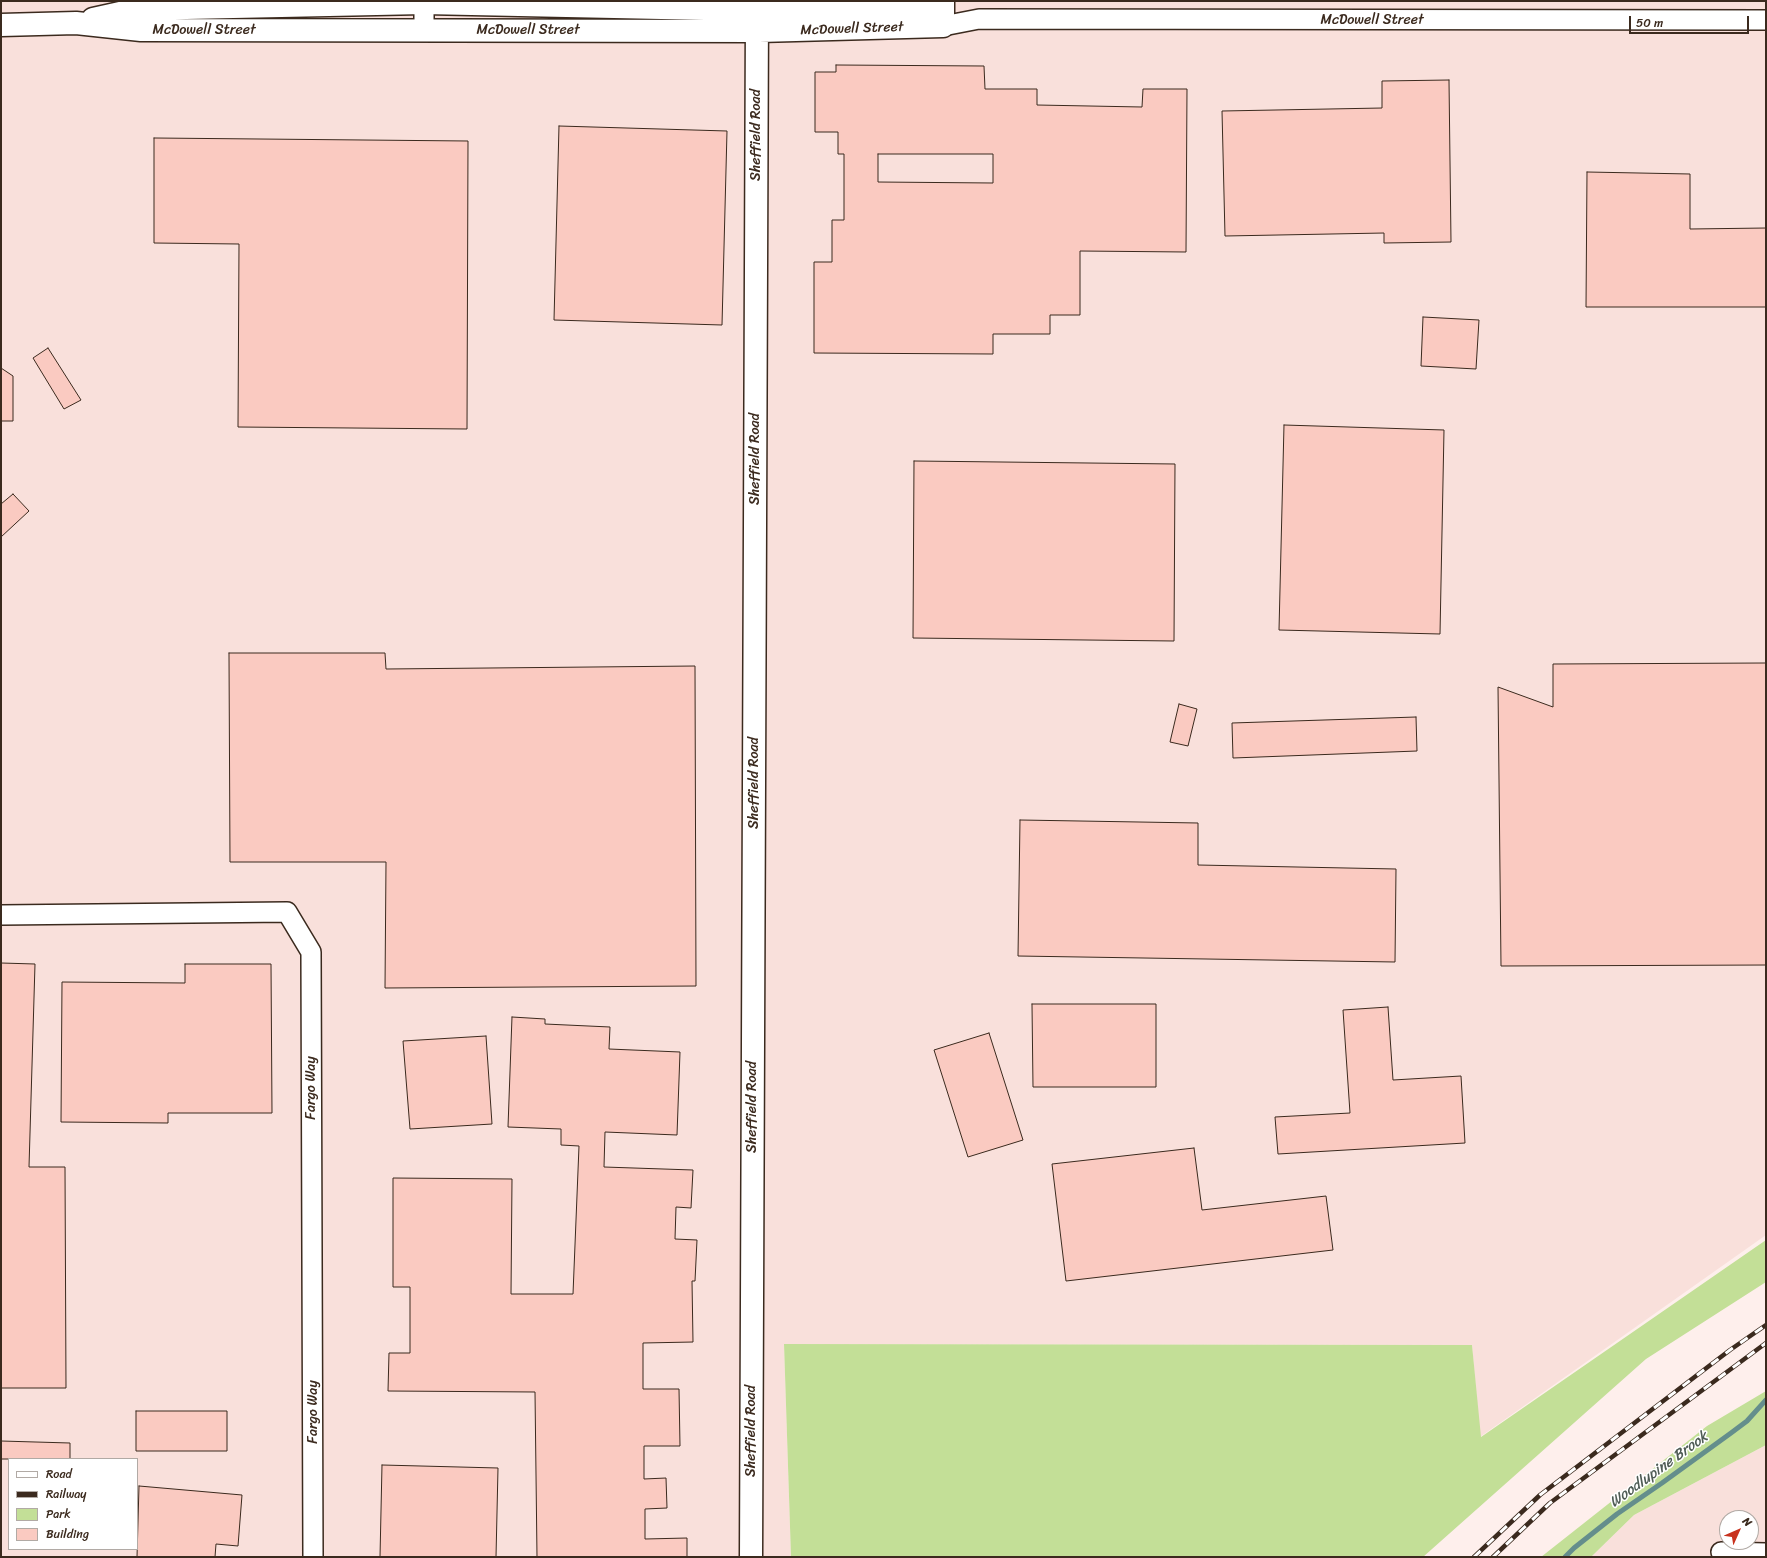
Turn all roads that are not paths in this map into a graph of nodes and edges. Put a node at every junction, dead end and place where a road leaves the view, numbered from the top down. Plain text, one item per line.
1 (424, 2) edge
2 (138, 5) edge
3 (757, 10) junction
4 (943, 12) edge
5 (1766, 20) edge
6 (76, 23) junction
7 (1, 25) edge
8 (141, 30) junction
9 (424, 30) junction
10 (757, 31) junction
11 (1, 915) edge
12 (1721, 1552) dead end
13 (1766, 1553) edge
14 (313, 1557) edge
15 (751, 1557) edge

1 - 2 street, McDowell Street
1 - 3 street, McDowell Street
1 - 9 street
2 - 6 street, McDowell Street
2 - 8 street
3 - 4 street, McDowell Street
3 - 10 street, Sheffield Road
4 - 5 street, McDowell Street
4 - 10 street, McDowell Street
6 - 7 street, McDowell Street
6 - 8 street, McDowell Street
8 - 9 street, McDowell Street
9 - 10 street, McDowell Street
10 - 15 street, Sheffield Road
11 - 14 street, Fargo Way
12 - 13 street

